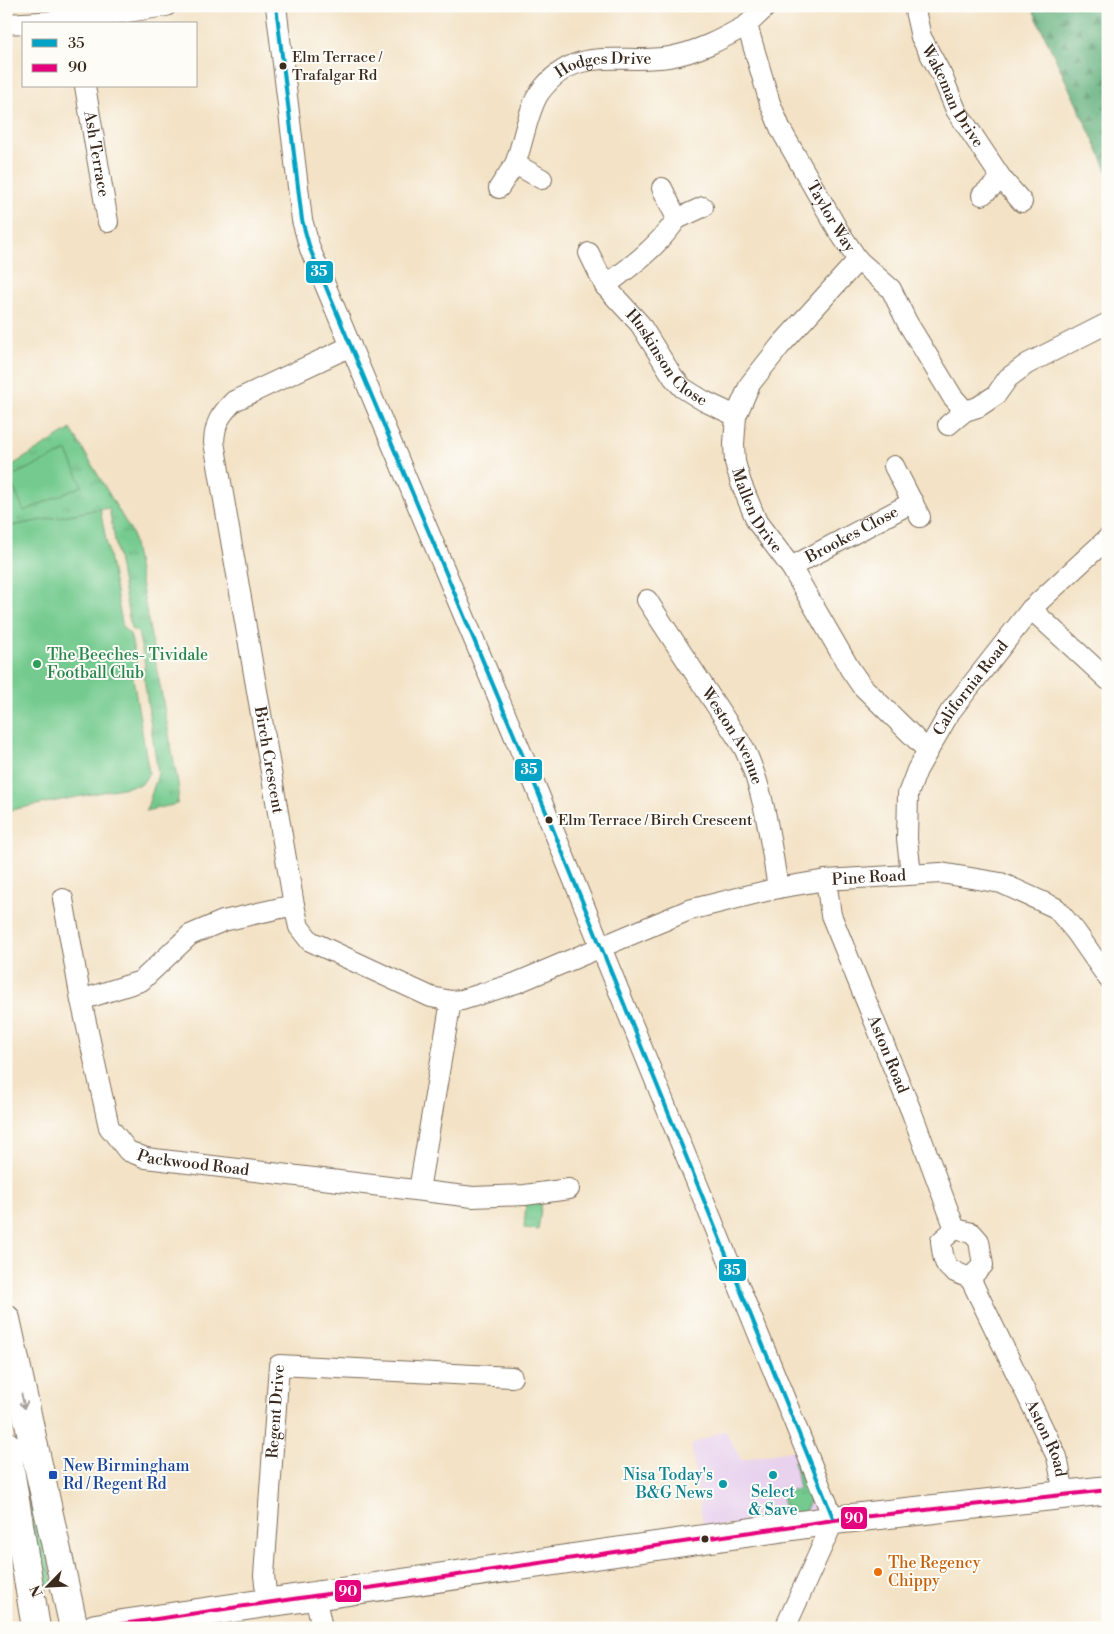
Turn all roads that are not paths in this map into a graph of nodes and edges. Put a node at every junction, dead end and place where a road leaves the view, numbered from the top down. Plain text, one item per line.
1 (166, 6) edge
2 (276, 6) edge
3 (767, 6) edge
4 (914, 6) edge
5 (106, 11) edge
6 (75, 22) edge
7 (6, 24) edge
8 (22, 24) edge
9 (747, 25) junction
10 (85, 88) edge
11 (515, 164) junction
12 (1002, 179) junction
13 (542, 180) dead end
14 (499, 188) dead end
15 (662, 188) dead end
16 (982, 195) dead end
17 (1022, 202) dead end
18 (703, 207) dead end
19 (677, 219) junction
20 (108, 222) dead end
21 (589, 253) dead end
22 (858, 260) junction
23 (605, 286) junction
24 (1108, 323) edge
25 (351, 346) junction
26 (965, 411) junction
27 (736, 416) junction
28 (948, 425) dead end
29 (894, 466) dead end
30 (1108, 538) edge
31 (791, 567) junction
32 (647, 600) dead end
33 (1031, 609) junction
34 (1108, 680) edge
35 (928, 751) junction
36 (911, 874) junction
37 (826, 880) junction
38 (778, 888) junction
39 (63, 899) dead end
40 (294, 905) junction
41 (599, 948) junction
42 (1108, 978) edge
43 (81, 1000) junction
44 (451, 1001) junction
45 (569, 1189) dead end
46 (419, 1190) junction
47 (955, 1229) junction
48 (970, 1278) junction
49 (6, 1319) edge
50 (512, 1377) dead end
51 (6, 1445) edge
52 (1108, 1490) edge
53 (1064, 1493) junction
54 (834, 1520) junction
55 (315, 1595) junction
56 (267, 1602) junction
57 (36, 1628) edge
58 (74, 1628) edge
59 (95, 1628) edge
60 (322, 1628) edge
61 (785, 1628) edge

1 - 5 street
2 - 25 street
3 - 9 street
4 - 12 street, Wakeman Drive
5 - 6 street
7 - 8 street
9 - 11 street, Hodges Drive
9 - 22 street, Taylor Way
10 - 20 street, Ash Terrace
11 - 13 street
11 - 14 street, Hodges Drive
12 - 16 street
12 - 17 street, Wakeman Drive
15 - 19 street
18 - 19 street
19 - 23 street
21 - 23 street, Huskinson Close
22 - 26 street, Taylor Way
22 - 27 street, Mallen Drive
23 - 27 street, Huskinson Close
24 - 26 street
25 - 40 street, Birch Crescent
25 - 41 street
26 - 28 street
27 - 31 street, Mallen Drive
29 - 31 street, Brookes Close
30 - 33 street, California Road
31 - 35 street, Mallen Drive
32 - 38 street, Weston Avenue
33 - 34 street
33 - 35 street, California Road
35 - 36 street, California Road
36 - 37 street, Pine Road
36 - 42 street, Pine Road
37 - 38 street, Pine Road
37 - 47 street, Aston Road
38 - 41 street, Pine Road
39 - 43 street, Packwood Road
40 - 43 street
40 - 44 street, Birch Crescent
41 - 44 street, Birch Crescent
41 - 54 street
43 - 46 street, Packwood Road
44 - 46 street
45 - 46 street, Packwood Road
47 - 48 street
47 - 48 street
48 - 53 street, Aston Road
49 -> 58 main road
50 - 56 street, Regent Drive
51 - 57 main road
52 - 53 main road
53 - 54 main road
54 - 55 main road
54 - 61 street
55 - 56 main road
55 - 60 street
56 - 59 main road

